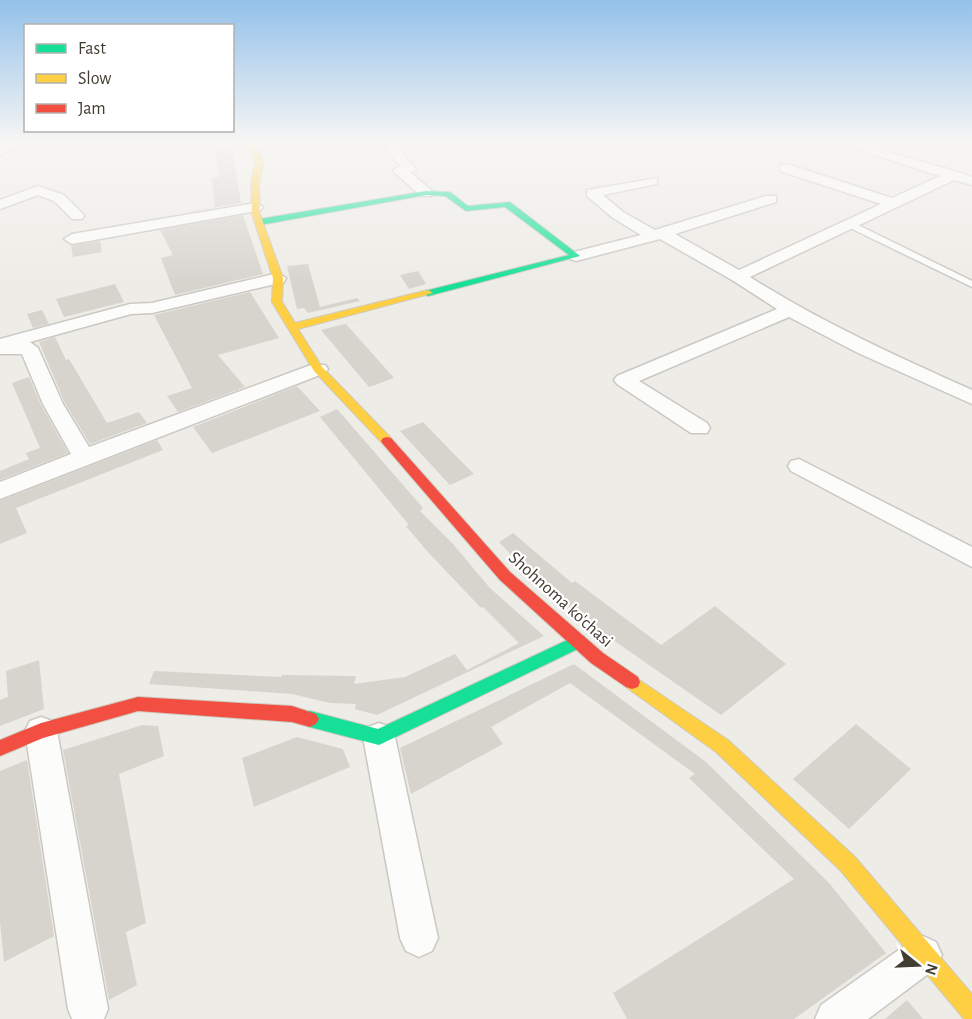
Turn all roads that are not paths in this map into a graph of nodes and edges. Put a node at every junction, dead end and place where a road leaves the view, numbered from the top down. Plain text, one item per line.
1 (37, 190) edge
2 (39, 190) edge
3 (255, 190) edge
4 (422, 190) edge
5 (609, 190) edge
6 (852, 190) edge
7 (922, 190) edge
8 (426, 193) junction
9 (771, 199) dead end
10 (893, 203) junction
11 (0, 205) edge
12 (256, 207) junction
13 (77, 216) dead end
14 (260, 222) junction
15 (847, 223) junction
16 (658, 234) junction
17 (72, 239) dead end
18 (576, 256) junction
19 (738, 276) junction
20 (278, 278) junction
21 (972, 284) edge
22 (790, 310) junction
23 (293, 327) junction
24 (4, 349) edge
25 (318, 369) junction
26 (972, 398) edge
27 (699, 428) dead end
28 (84, 457) junction
29 (798, 466) dead end
30 (0, 491) edge
31 (972, 558) edge
32 (578, 641) junction
33 (41, 731) junction
34 (379, 737) junction
35 (0, 748) edge
36 (419, 938) dead end
37 (923, 955) junction
38 (88, 1009) dead end
39 (972, 1011) edge
40 (835, 1019) edge

1 - 11 street
2 - 13 street
3 - 12 street, Shohnoma ko'chasi
4 - 8 street
5 - 16 street
6 - 10 street
7 - 10 street
8 - 14 street
8 - 18 street
9 - 16 street
10 - 15 street
12 - 14 street, Shohnoma ko'chasi
12 - 17 street
14 - 20 street, Shohnoma ko'chasi
15 - 19 street
15 - 21 lane
16 - 18 street
16 - 19 street
18 - 23 street
19 - 22 street
20 - 23 street, Shohnoma ko'chasi
20 - 24 street
22 - 26 street
22 - 27 street
23 - 25 street, Shohnoma ko'chasi
24 - 28 street
25 - 28 street
25 - 32 street, Shohnoma ko'chasi
28 - 30 street
29 - 31 street
32 - 34 street
32 - 37 street, Shohnoma ko'chasi
33 - 34 street
33 - 35 street
33 - 38 street
34 - 36 street
37 - 39 street, Shohnoma ko'chasi
37 - 40 street

